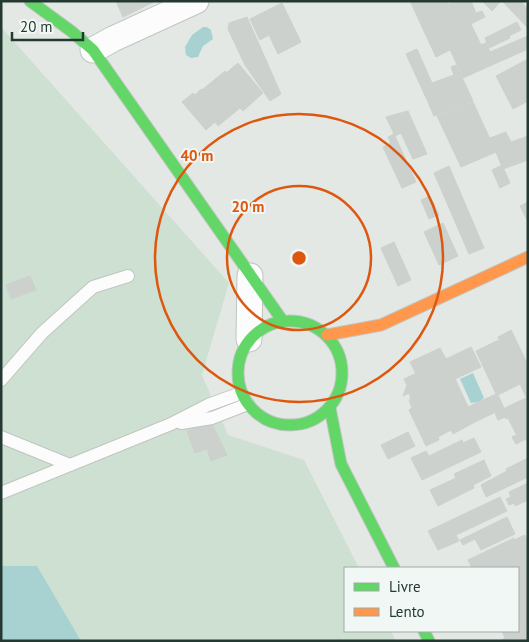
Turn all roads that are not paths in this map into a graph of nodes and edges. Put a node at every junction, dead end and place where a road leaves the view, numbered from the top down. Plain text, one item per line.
1 (30, 1) edge
2 (196, 1) edge
3 (93, 50) junction
4 (528, 256) edge
5 (128, 276) dead end
6 (250, 276) junction
7 (282, 320) junction
8 (381, 325) junction
9 (328, 335) junction
10 (368, 338) dead end
11 (249, 339) junction
12 (1, 380) edge
13 (245, 399) junction
14 (330, 408) junction
15 (293, 425) junction
16 (306, 436) dead end
17 (1, 437) edge
18 (327, 453) dead end
19 (341, 464) junction
20 (70, 465) junction
21 (1, 493) edge
22 (393, 567) edge

1 - 3 main road
2 - 3 street
3 - 6 main road
4 - 8 main road
5 - 12 lane
6 - 7 main road
6 - 11 street
7 - 9 main road
7 - 11 main road
8 - 9 main road
8 - 10 main road
9 - 14 main road
11 - 13 main road
13 - 15 main road
13 - 20 lane
14 - 15 main road
14 - 19 main road
15 - 16 main road
17 - 20 lane
18 - 19 main road
19 - 22 main road
20 - 21 lane

